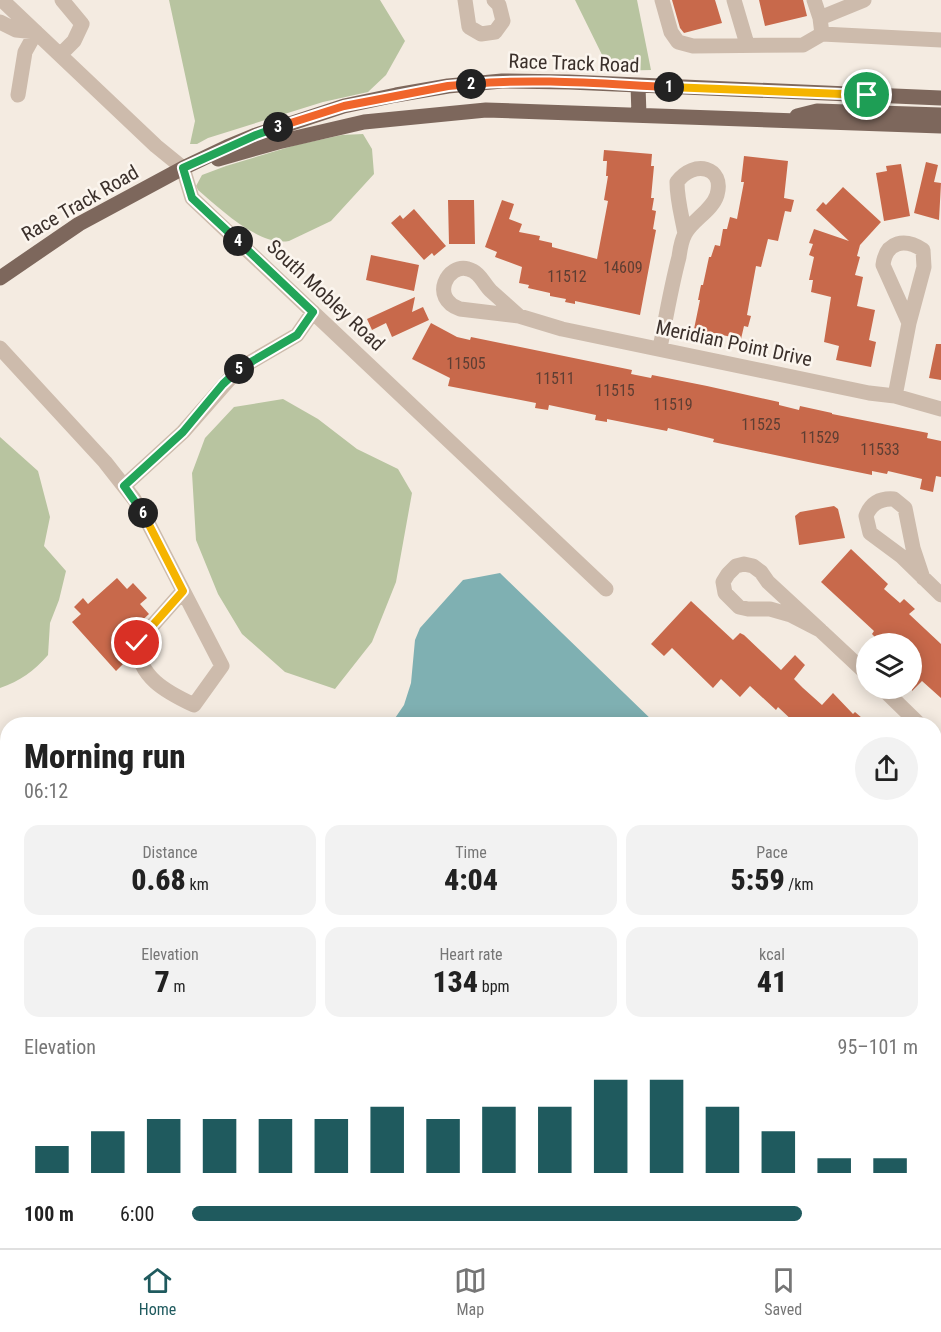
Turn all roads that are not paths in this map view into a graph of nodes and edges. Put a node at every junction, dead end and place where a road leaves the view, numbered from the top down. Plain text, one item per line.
1 (2, 0) edge
2 (62, 0) edge
3 (465, 0) edge
4 (494, 0) edge
5 (662, 0) edge
6 (734, 0) edge
7 (814, 0) edge
8 (864, 0) edge
9 (820, 18) junction
10 (0, 22) edge
11 (36, 32) junction
12 (822, 34) junction
13 (941, 40) edge
14 (747, 44) junction
15 (60, 55) junction
16 (638, 86) junction
17 (18, 95) dead end
18 (941, 98) edge
19 (639, 115) junction
20 (941, 115) edge
21 (783, 121) junction
22 (941, 126) edge
23 (183, 168) junction
24 (685, 234) dead end
25 (0, 278) edge
26 (313, 312) junction
27 (519, 316) junction
28 (909, 322) junction
29 (0, 348) edge
30 (660, 348) junction
31 (895, 396) junction
32 (941, 409) edge
33 (124, 486) junction
34 (923, 578) junction
35 (606, 589) dead end
36 (183, 591) junction
37 (941, 595) edge
38 (820, 630) junction
39 (856, 664) edge
40 (893, 699) edge
41 (912, 717) edge

1 - 11 street
2 - 15 street
3 - 4 street
5 - 14 street
6 - 14 street
7 - 9 street
8 - 9 street
9 - 12 street
10 - 11 street
11 - 15 street
11 - 17 street
12 - 13 street
12 - 14 street
15 - 23 street
16 - 18 main road, Race Track Road
16 - 19 main road
16 - 23 main road, Race Track Road
19 - 21 main road, Race Track Road
19 - 23 main road, Race Track Road
20 - 21 main road
21 - 22 main road, Race Track Road
23 - 25 main road, Race Track Road
23 - 26 street, South Mobley Road
24 - 30 street
26 - 33 street
26 - 35 street, South Mobley Road
27 - 27 street, Meridian Point Drive
27 - 30 street, Meridian Point Drive
28 - 28 street
28 - 31 street
29 - 33 street
30 - 31 street, Meridian Point Drive
31 - 32 street, Meridian Point Drive
33 - 36 street
34 - 34 street
34 - 37 street
36 - 36 street
38 - 38 street
38 - 39 street
40 - 41 street

